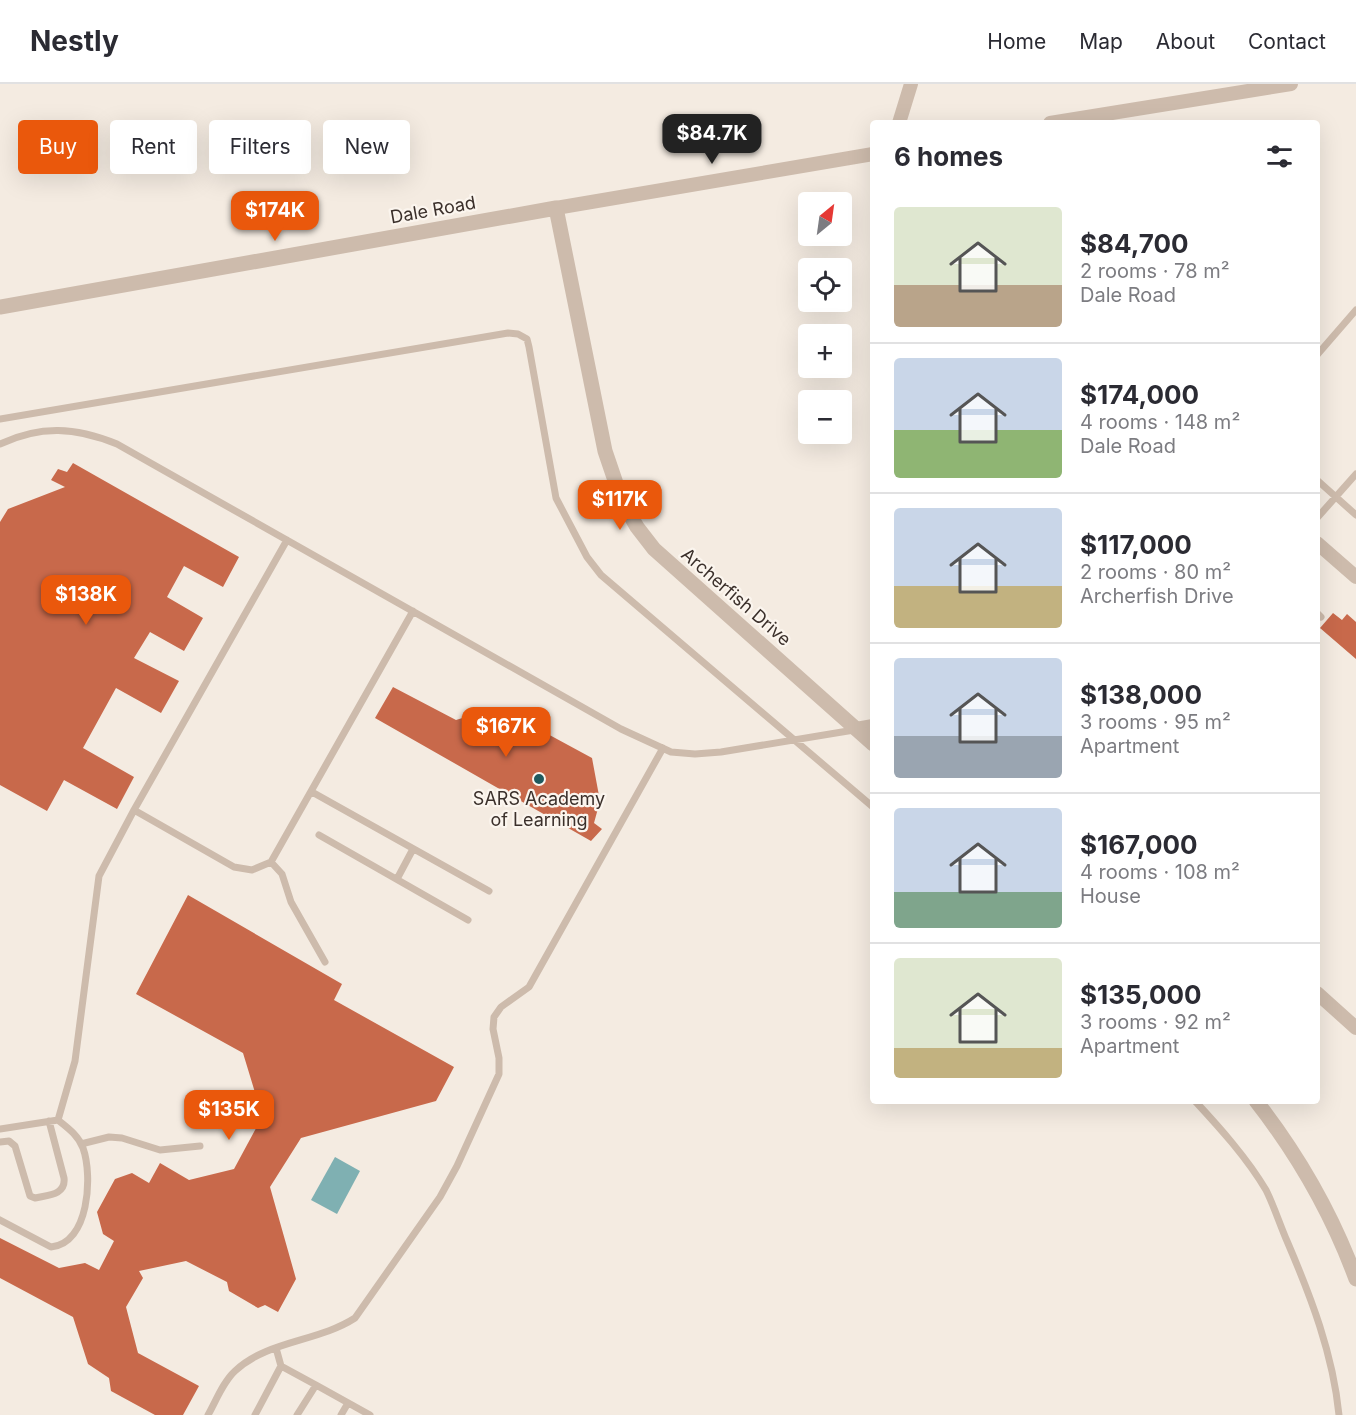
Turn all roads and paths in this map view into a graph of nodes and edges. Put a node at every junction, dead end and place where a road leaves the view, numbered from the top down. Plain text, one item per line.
1 (911, 84) edge
2 (1291, 84) edge
3 (900, 120) edge
4 (1076, 120) edge
5 (870, 154) edge
6 (556, 208) junction
7 (0, 307) edge
8 (1356, 310) edge
9 (1350, 317) junction
10 (1356, 323) edge
11 (1320, 352) edge
12 (0, 418) edge
13 (0, 444) edge
14 (1356, 474) edge
15 (1320, 483) edge
16 (1336, 497) junction
17 (1356, 515) edge
18 (1320, 516) edge
19 (287, 540) junction
20 (1320, 546) edge
21 (1356, 577) edge
22 (414, 611) junction
23 (870, 727) edge
24 (856, 729) junction
25 (795, 739) junction
26 (870, 741) edge
27 (663, 748) junction
28 (312, 792) junction
29 (870, 804) edge
30 (134, 810) junction
31 (319, 835) dead end
32 (413, 849) junction
33 (271, 862) junction
34 (397, 879) junction
35 (489, 891) dead end
36 (468, 920) dead end
37 (325, 963) dead end
38 (1320, 996) edge
39 (1356, 1028) edge
40 (1198, 1104) edge
41 (1258, 1104) edge
42 (58, 1120) junction
43 (49, 1121) junction
44 (0, 1129) edge
45 (0, 1142) edge
46 (81, 1144) junction
47 (200, 1146) dead end
48 (0, 1220) edge
49 (1356, 1280) edge
50 (276, 1348) junction
51 (281, 1366) junction
52 (316, 1385) junction
53 (348, 1403) junction
54 (208, 1415) edge
55 (255, 1415) edge
56 (297, 1415) edge
57 (341, 1415) edge
58 (370, 1415) edge
59 (1339, 1415) edge

1 - 3 street
2 - 4 street
5 - 6 street, Dale Road
6 - 7 street, Dale Road
6 - 24 street, Archerfish Drive
8 - 9 lane
9 - 10 lane
9 - 11 lane
12 - 25 lane
13 - 19 lane
14 - 16 lane
15 - 16 lane
16 - 17 lane
16 - 18 lane
19 - 22 lane
19 - 30 lane
20 - 21 street
22 - 27 lane
22 - 28 lane
23 - 24 street
24 - 25 lane
24 - 26 street, Archerfish Drive
25 - 27 lane
25 - 29 lane
27 - 50 lane
28 - 32 lane
28 - 33 lane
30 - 33 lane
30 - 42 lane
31 - 34 lane
32 - 34 lane
32 - 35 lane
33 - 37 lane
34 - 36 lane
38 - 39 street
40 - 59 lane
41 - 49 street
42 - 43 lane
42 - 46 lane
43 - 44 lane
43 - 45 lane
46 - 47 lane
46 - 48 lane
50 - 51 lane
50 - 54 lane
51 - 52 lane
51 - 55 lane
52 - 53 lane
52 - 56 lane
53 - 57 lane
53 - 58 lane

